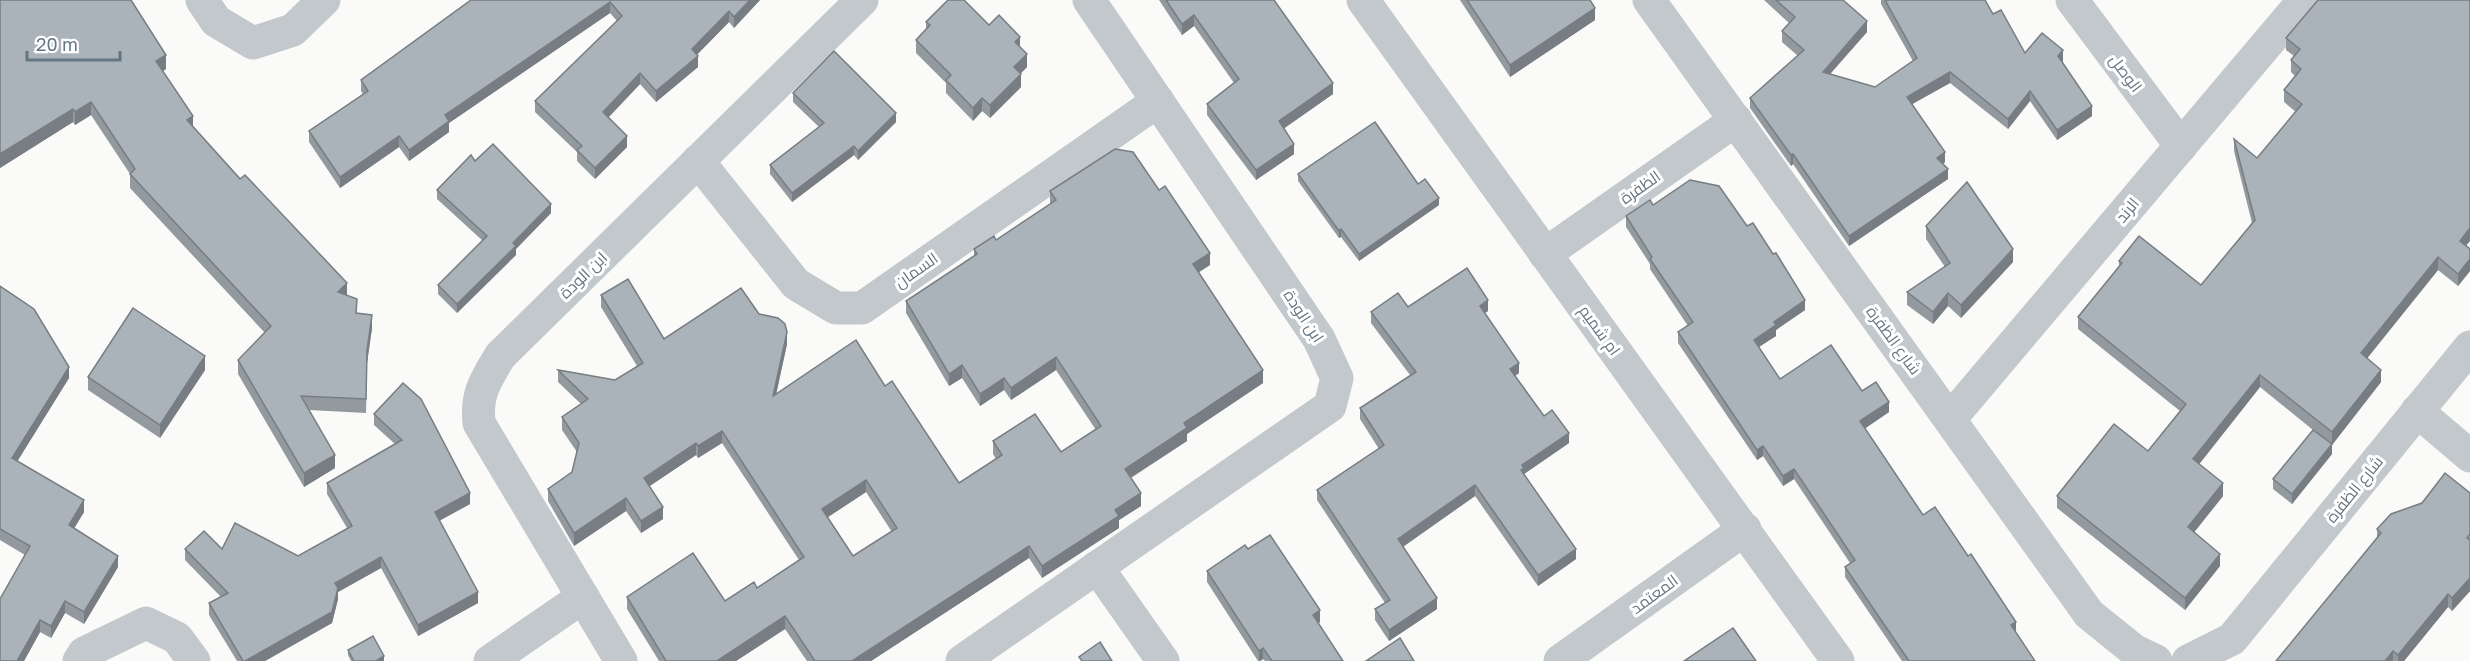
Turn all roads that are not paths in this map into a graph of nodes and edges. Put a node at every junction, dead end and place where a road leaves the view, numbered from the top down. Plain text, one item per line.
1 (201, 0) edge
2 (324, 0) edge
3 (862, 0) edge
4 (1089, 0) edge
5 (1363, 0) edge
6 (1649, 0) edge
7 (2072, 0) edge
8 (2304, 0) edge
9 (1158, 101) junction
10 (1736, 120) junction
11 (2181, 146) junction
12 (698, 161) junction
13 (1545, 254) junction
14 (2470, 347) edge
15 (2417, 411) junction
16 (1950, 419) junction
17 (2470, 456) edge
18 (1745, 529) junction
19 (1097, 567) junction
20 (583, 597) junction
21 (1563, 660) edge
22 (79, 661) edge
23 (194, 661) edge
24 (490, 661) edge
25 (621, 661) edge
26 (962, 661) edge
27 (1163, 661) edge
28 (1838, 661) edge
29 (2156, 661) edge
30 (2188, 661) edge

1 - 2 street
3 - 12 street, ابن الودة
4 - 9 street, ابن الودة
5 - 13 street, ام شميم
6 - 10 street, شارع الظفرة
7 - 11 street, الوصل
8 - 11 street, الرند
9 - 12 street, السمان
9 - 19 street, ابن الودة
10 - 13 street, الظفرة
10 - 16 street, شارع الظفرة
11 - 16 street, الرند
12 - 20 street, ابن الودة
13 - 18 street, ام شميم
14 - 15 street, شارع الظفرة
15 - 17 street
15 - 30 street, شارع الظفرة
16 - 29 street, شارع الظفرة
18 - 21 street, المعتمد
18 - 28 street, ام شميم
19 - 26 street, ابن الودة
19 - 27 street
20 - 24 street
20 - 25 street, ابن الودة
22 - 23 street

